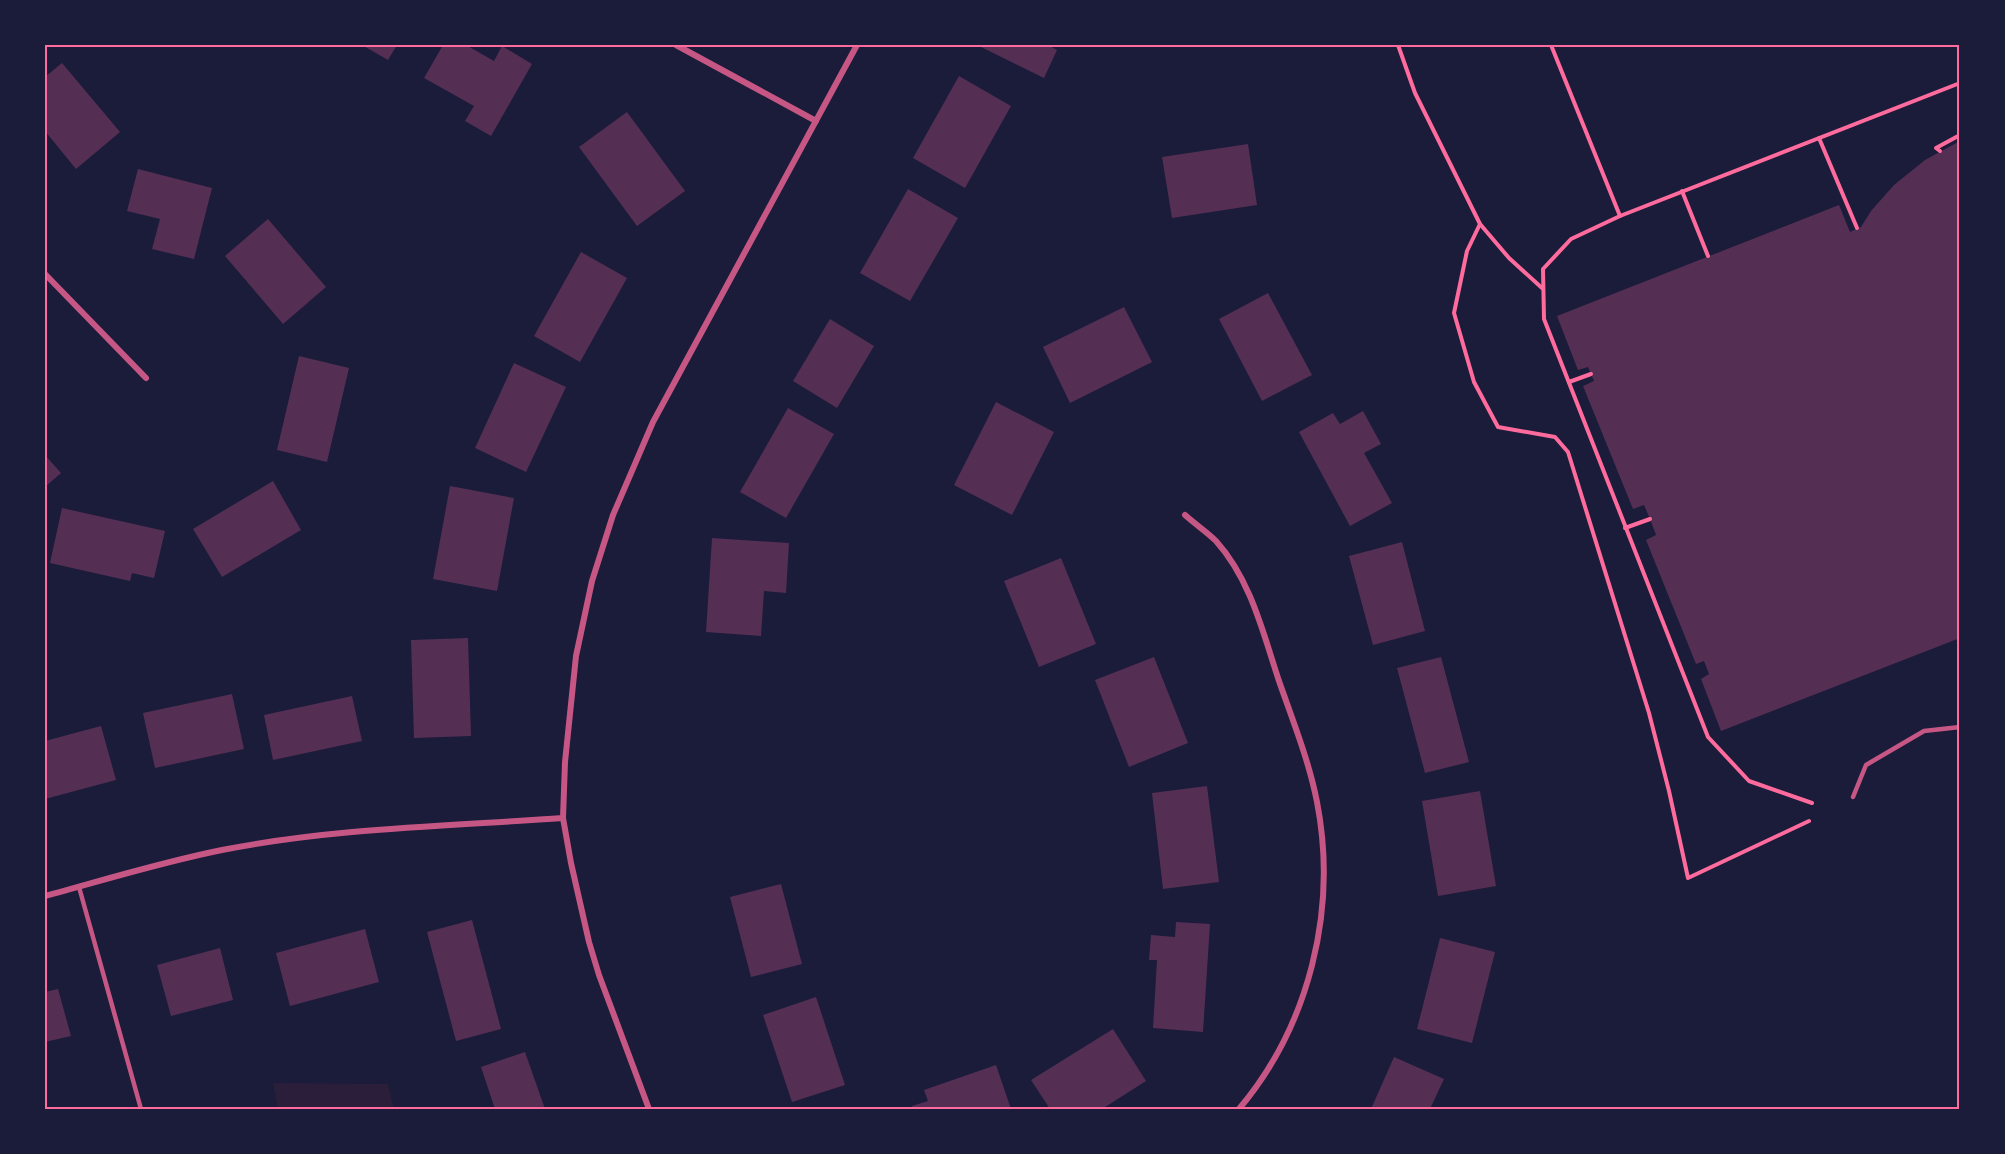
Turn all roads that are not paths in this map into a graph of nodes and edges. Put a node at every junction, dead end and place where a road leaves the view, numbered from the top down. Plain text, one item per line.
1 (676, 45) edge
2 (857, 45) edge
3 (816, 122) junction
4 (45, 274) edge
5 (146, 378) dead end
6 (1185, 515) dead end
7 (1960, 727) edge
8 (1853, 797) dead end
9 (563, 818) junction
10 (79, 887) junction
11 (45, 896) edge
12 (141, 1109) edge
13 (649, 1109) edge
14 (1239, 1109) edge

1 - 3 street
2 - 3 street
3 - 9 street
4 - 5 street
6 - 14 street
7 - 8 lane
9 - 10 street
9 - 13 street
10 - 11 street
10 - 12 lane

